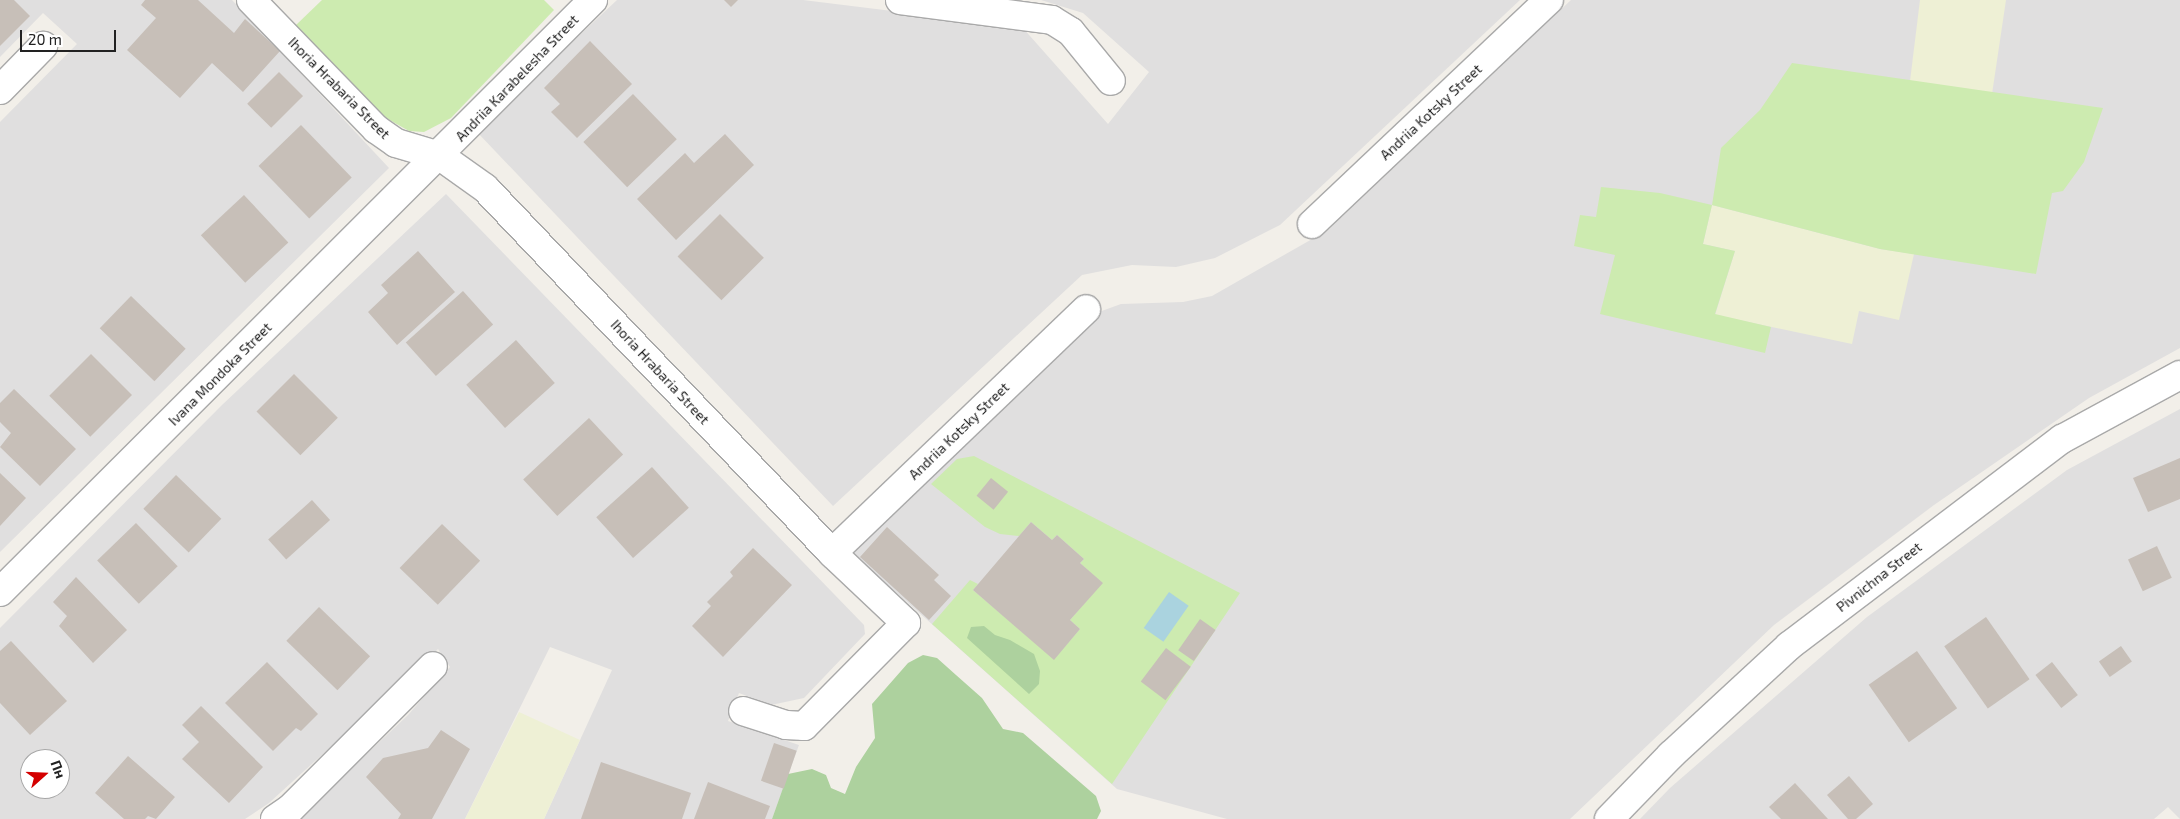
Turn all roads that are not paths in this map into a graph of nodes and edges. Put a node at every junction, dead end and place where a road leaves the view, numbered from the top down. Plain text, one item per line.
1 (251, 0) edge
2 (593, 0) edge
3 (900, 0) edge
4 (1550, 0) edge
5 (43, 46) dead end
6 (1111, 82) dead end
7 (0, 90) edge
8 (440, 156) junction
9 (1312, 224) dead end
10 (1086, 309) dead end
11 (2180, 375) edge
12 (832, 553) junction
13 (0, 592) edge
14 (433, 666) dead end
15 (743, 711) dead end
16 (274, 819) edge
17 (1610, 819) edge

1 - 8 street, Ihoria Hrabaria Street
2 - 8 street, Andriia Karabelesha Street
3 - 6 street
4 - 9 street, Andriia Kotsky Street
5 - 7 street
8 - 12 street, Ihoria Hrabaria Street
8 - 13 street, Ivana Mondoka Street
10 - 12 street, Andriia Kotsky Street
11 - 17 street, Pivnichna Street
12 - 15 street, Ihoria Hrabaria Street
14 - 16 street

